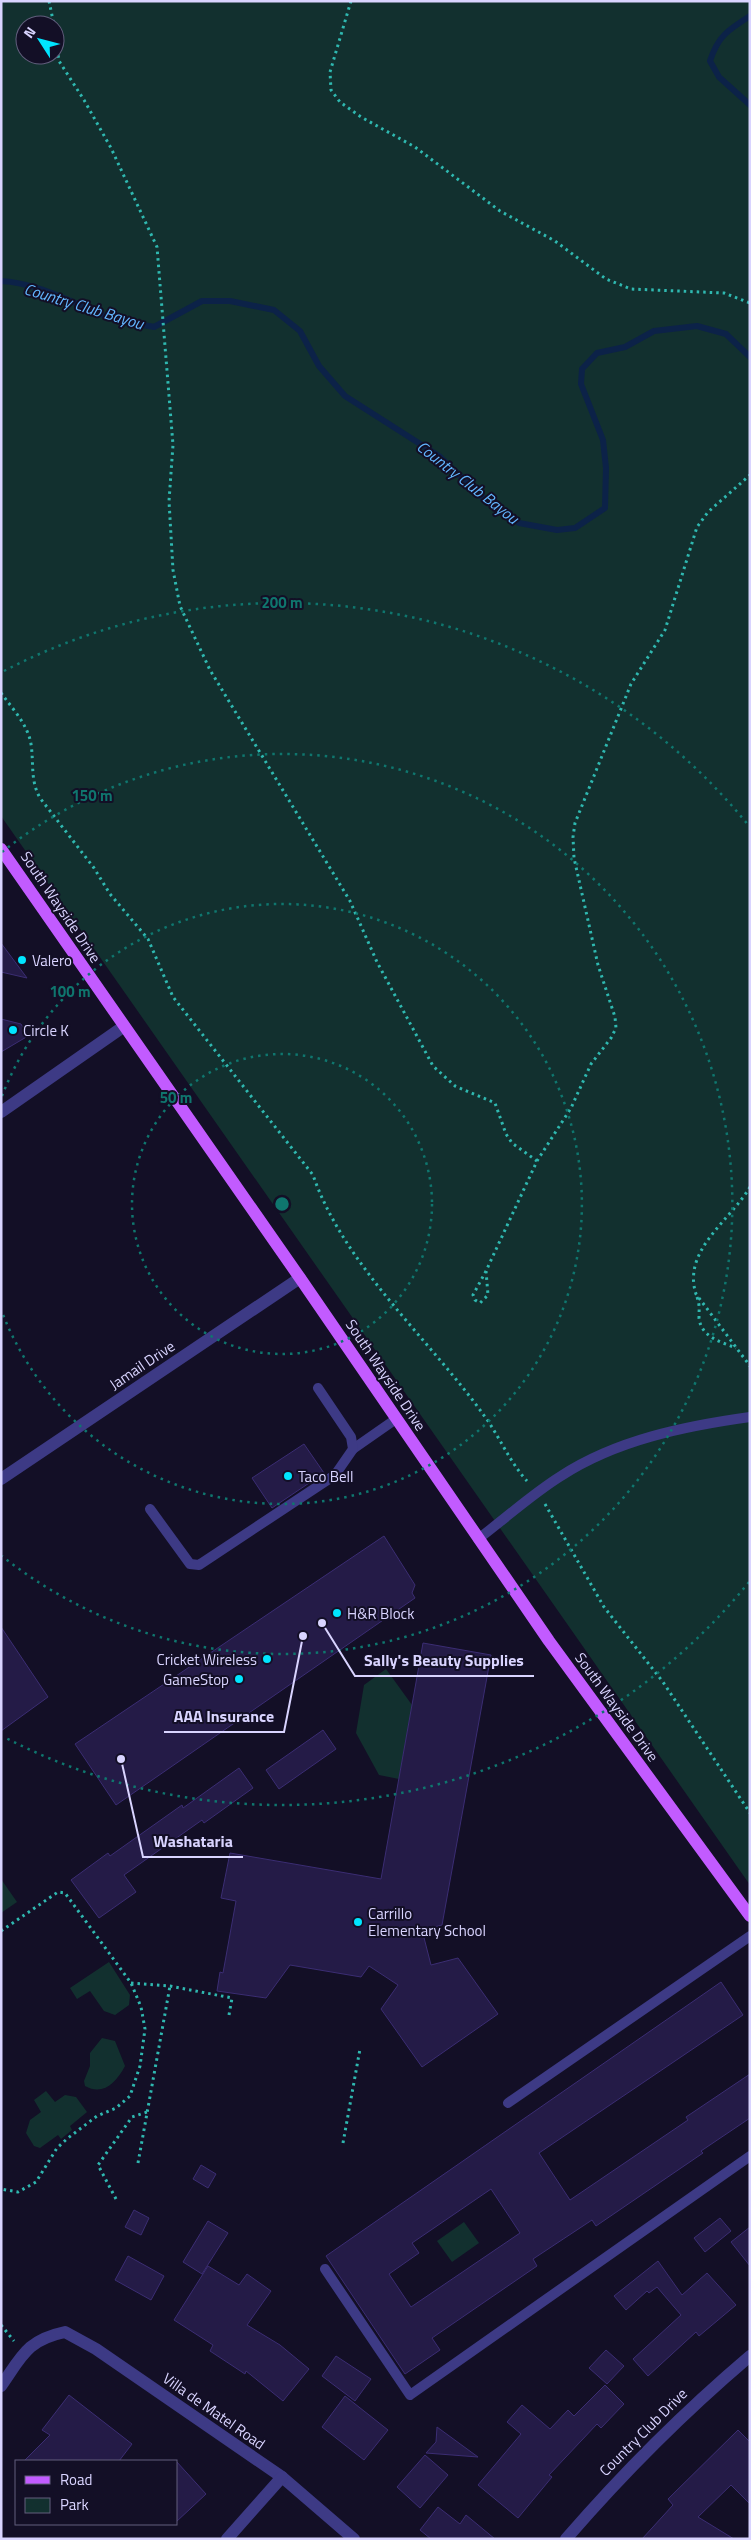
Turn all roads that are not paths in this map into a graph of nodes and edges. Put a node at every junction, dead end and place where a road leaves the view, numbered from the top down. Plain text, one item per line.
1 (1, 849) edge
2 (124, 1027) junction
3 (1, 1112) edge
4 (300, 1278) junction
5 (318, 1388) dead end
6 (750, 1416) edge
7 (396, 1419) junction
8 (353, 1449) junction
9 (1, 1479) edge
10 (150, 1509) dead end
11 (478, 1539) junction
12 (750, 1916) edge
13 (750, 1936) edge
14 (508, 2104) dead end
15 (750, 2156) edge
16 (325, 2269) dead end
17 (750, 2356) edge
18 (1, 2386) edge
19 (282, 2477) junction
20 (227, 2539) edge
21 (354, 2539) edge
22 (566, 2539) edge

1 - 2 main road, South Wayside Drive
2 - 3 street
2 - 4 main road, South Wayside Drive
4 - 7 main road, South Wayside Drive
4 - 9 street, Jamail Drive
5 - 8 lane
6 - 11 lane
7 - 8 lane
7 - 11 main road, South Wayside Drive
8 - 10 lane
11 - 12 main road, South Wayside Drive
13 - 14 lane
15 - 16 lane
17 - 22 street, Country Club Drive
18 - 19 street, Villa de Matel Road
19 - 20 street
19 - 21 street, Villa de Matel Road

